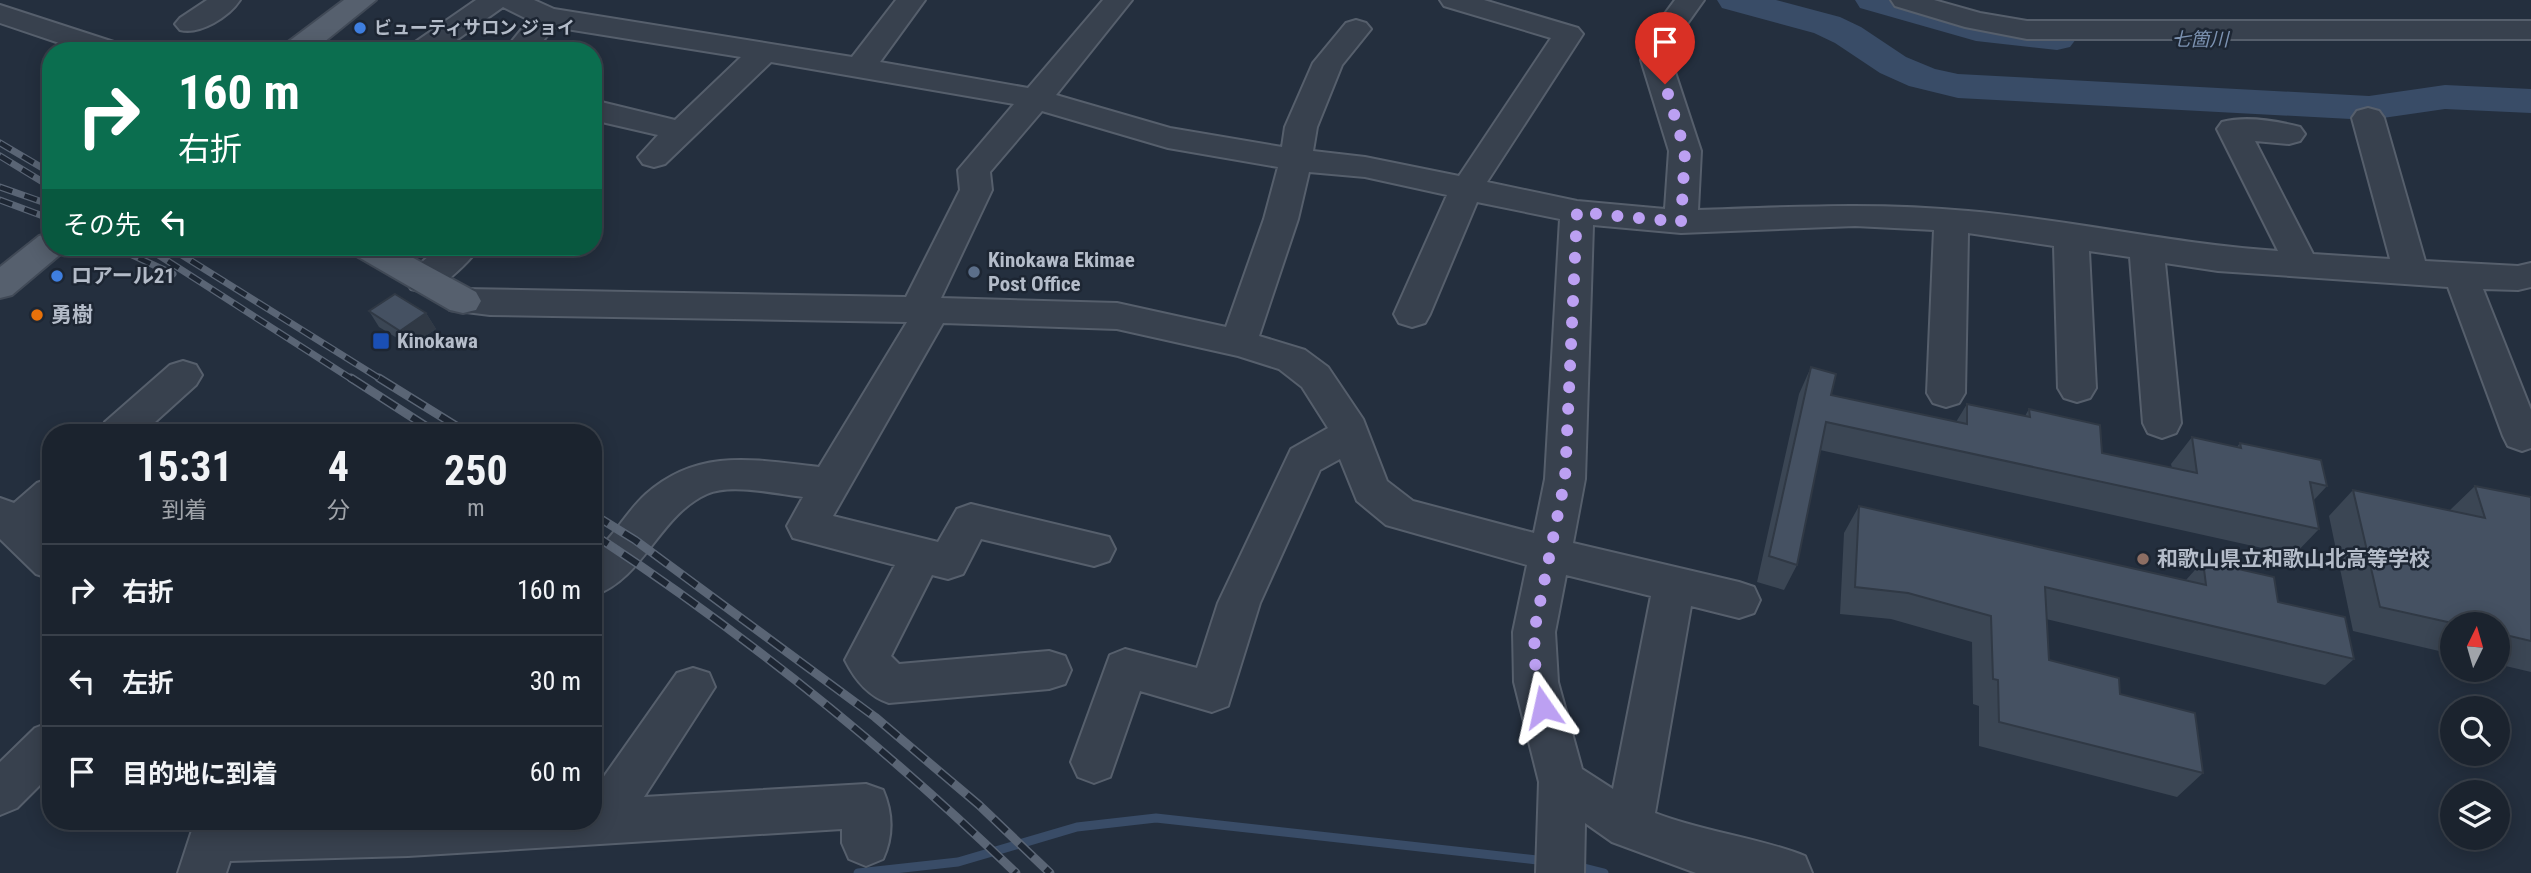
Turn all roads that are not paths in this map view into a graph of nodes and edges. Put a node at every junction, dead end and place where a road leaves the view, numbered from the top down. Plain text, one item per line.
1 (226, 0) edge
2 (362, 0) edge
3 (495, 0) edge
4 (511, 0) edge
5 (911, 0) edge
6 (1118, 0) edge
7 (1454, 0) edge
8 (1690, 0) edge
9 (1905, 0) edge
10 (2261, 0) edge
11 (2510, 0) edge
12 (0, 14) edge
13 (547, 17) junction
14 (2531, 22) edge
15 (190, 24) dead end
16 (1356, 29) dead end
17 (2272, 30) junction
18 (2531, 30) edge
19 (86, 42) edge
20 (306, 42) edge
21 (434, 42) edge
22 (526, 42) edge
23 (765, 51) junction
24 (861, 66) junction
25 (1036, 99) junction
26 (602, 112) edge
27 (2368, 118) dead end
28 (681, 131) junction
29 (2289, 134) dead end
30 (654, 157) dead end
31 (1296, 160) junction
32 (1466, 190) junction
33 (1577, 212) junction
34 (1951, 220) junction
35 (1681, 222) junction
36 (2071, 236) junction
37 (2146, 248) junction
38 (42, 251) edge
39 (382, 256) edge
40 (451, 256) edge
41 (2302, 265) junction
42 (2411, 273) junction
43 (2531, 275) edge
44 (2460, 276) junction
45 (423, 280) junction
46 (0, 286) edge
47 (463, 301) joint
48 (925, 308) junction
49 (1412, 314) dead end
50 (1238, 343) junction
51 (183, 375) dead end
52 (2077, 388) dead end
53 (1946, 393) dead end
54 (128, 424) edge
55 (2162, 424) dead end
56 (1350, 434) junction
57 (2522, 436) dead end
58 (830, 484) junction
59 (42, 499) edge
60 (7, 520) edge
61 (1094, 550) dead end
62 (42, 553) edge
63 (1548, 554) junction
64 (921, 555) junction
65 (602, 571) edge
66 (1674, 585) junction
67 (1740, 600) dead end
68 (1049, 670) dead end
69 (693, 687) dead end
70 (42, 752) edge
71 (1094, 762) dead end
72 (1562, 782) junction
73 (0, 793) edge
74 (602, 819) edge
75 (602, 822) edge
76 (1629, 826) junction
77 (378, 830) edge
78 (866, 843) dead end
79 (212, 844) edge
80 (1561, 862) edge
81 (1788, 873) edge

1 - 15 street
2 - 20 main road
3 - 21 street
4 - 13 street
5 - 24 street
6 - 25 street
7 - 32 street
8 - 35 street
9 - 17 street
10 - 17 street
11 - 14 street
12 - 19 street
13 - 22 street
13 - 23 street
16 - 31 street
17 - 18 street
23 - 24 street
23 - 28 street
24 - 25 street
25 - 31 street
25 - 48 street
26 - 28 street
27 - 42 street
28 - 30 street
29 - 41 street
31 - 32 street
31 - 50 street
32 - 33 street
32 - 49 street
33 - 35 street
33 - 63 street
34 - 35 street
34 - 36 street
34 - 53 street
36 - 37 street
36 - 52 street
37 - 41 street
37 - 55 street
38 - 46 main road
39 - 45 main road
40 - 45 street
41 - 42 street
42 - 44 street
43 - 44 street
44 - 57 street
45 - 47 main road
47 - 48 street
48 - 50 street
48 - 58 street
50 - 56 street
51 - 54 street
56 - 63 street
56 - 71 street
58 - 64 street
58 - 65 street
59 - 60 street
60 - 62 street
61 - 64 street
63 - 66 street
63 - 72 street
64 - 68 street
66 - 67 street
66 - 76 street
69 - 74 street
70 - 73 street
72 - 76 street
72 - 80 street
75 - 78 street
76 - 81 street
77 - 79 street

